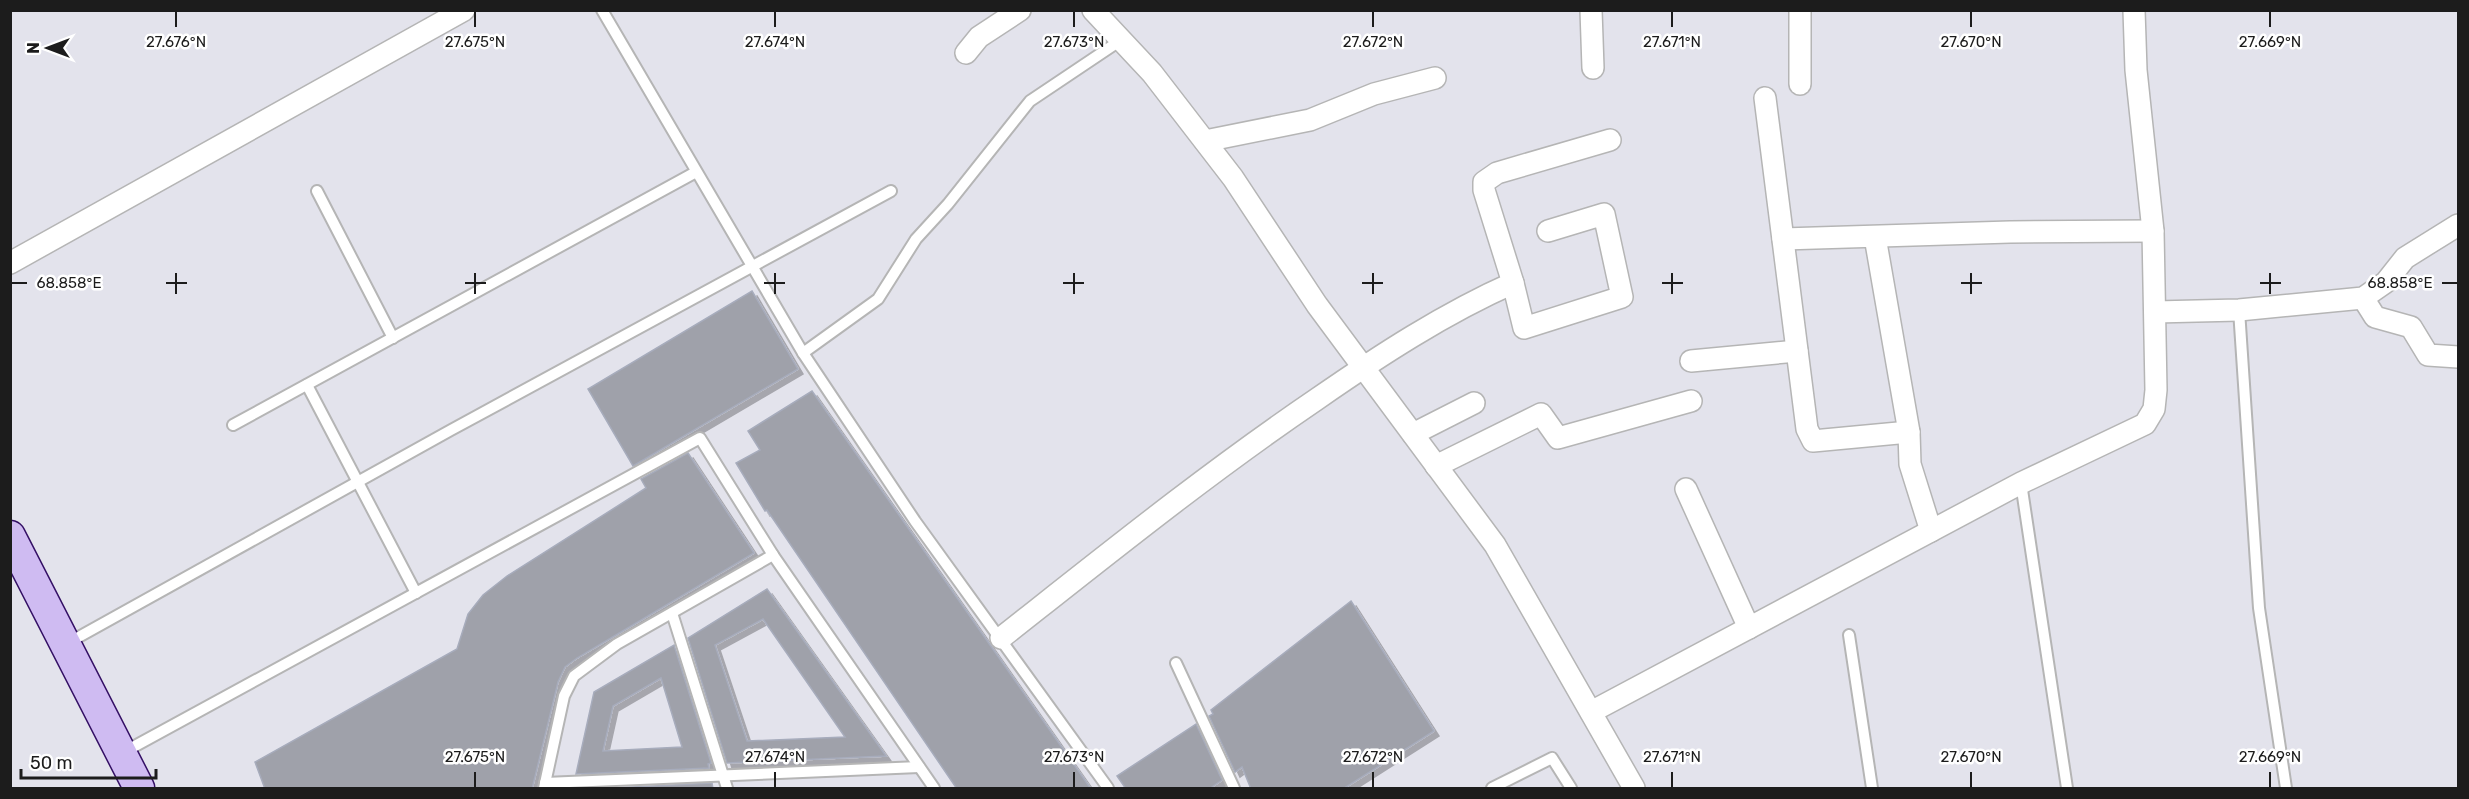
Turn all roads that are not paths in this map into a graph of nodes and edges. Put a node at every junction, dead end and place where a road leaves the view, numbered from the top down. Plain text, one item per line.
1 (464, 10) edge
2 (602, 10) edge
3 (1020, 10) edge
4 (1093, 10) edge
5 (1591, 10) edge
6 (1800, 10) edge
7 (2134, 10) edge
8 (1121, 40) junction
9 (966, 53) dead end
10 (1593, 68) dead end
11 (1435, 78) dead end
12 (1800, 84) dead end
13 (1765, 98) dead end
14 (1610, 140) dead end
15 (1205, 141) junction
16 (696, 172) junction
17 (316, 191) dead end
18 (891, 191) dead end
19 (2458, 225) edge
20 (1548, 231) dead end
21 (2153, 231) junction
22 (1875, 237) junction
23 (1783, 239) junction
24 (10, 263) edge
25 (752, 267) junction
26 (1514, 283) junction
27 (2362, 298) junction
28 (2239, 310) junction
29 (2155, 312) junction
30 (393, 338) junction
31 (1797, 351) junction
32 (803, 353) junction
33 (2458, 357) edge
34 (1691, 361) dead end
35 (1363, 367) junction
36 (307, 385) junction
37 (1691, 401) dead end
38 (1474, 403) dead end
39 (233, 425) dead end
40 (1909, 432) junction
41 (1413, 434) junction
42 (1436, 466) junction
43 (359, 481) junction
44 (2021, 483) junction
45 (1686, 489) dead end
46 (1931, 531) junction
47 (10, 536) edge
48 (773, 555) junction
49 (416, 593) junction
50 (672, 613) junction
51 (1749, 628) junction
52 (1850, 636) dead end
53 (1001, 638) junction
54 (66, 644) junction
55 (1176, 663) dead end
56 (1591, 712) junction
57 (121, 753) junction
58 (919, 767) junction
59 (723, 774) junction
60 (545, 786) edge
61 (139, 789) edge
62 (727, 789) edge
63 (934, 789) edge
64 (1108, 789) edge
65 (1234, 789) edge
66 (1492, 789) edge
67 (1570, 789) edge
68 (1634, 789) edge
69 (1872, 789) edge
70 (2067, 789) edge
71 (2286, 789) edge

1 - 24 street
2 - 16 lane
3 - 9 street
4 - 8 street
5 - 10 street
6 - 12 street
7 - 21 street
8 - 15 street
8 - 32 lane
11 - 15 street
13 - 23 street
14 - 26 street
15 - 35 street
16 - 25 lane
16 - 30 lane
17 - 30 lane
18 - 25 lane
19 - 27 street
20 - 26 street
21 - 22 street
21 - 29 street
22 - 23 street
22 - 40 street
23 - 31 street
25 - 32 lane
25 - 43 lane
26 - 35 street
27 - 28 street
27 - 33 street
28 - 29 street
28 - 71 lane
29 - 44 street
30 - 36 lane
31 - 34 street
31 - 40 street
32 - 53 lane
35 - 41 street
35 - 53 street
36 - 39 lane
36 - 43 lane
37 - 42 street
38 - 41 street
40 - 46 street
41 - 42 street
42 - 56 street
43 - 49 lane
43 - 54 lane
44 - 46 street
44 - 70 lane
45 - 51 street
46 - 51 street
47 - 54 main road
48 - 49 lane
48 - 50 lane
48 - 58 lane
49 - 57 lane
50 - 59 lane
50 - 60 lane
51 - 56 street
52 - 69 lane
53 - 64 lane
54 - 57 main road
55 - 65 lane
56 - 68 street
57 - 61 main road
58 - 59 lane
58 - 63 lane
59 - 60 lane
59 - 62 lane
66 - 67 lane

